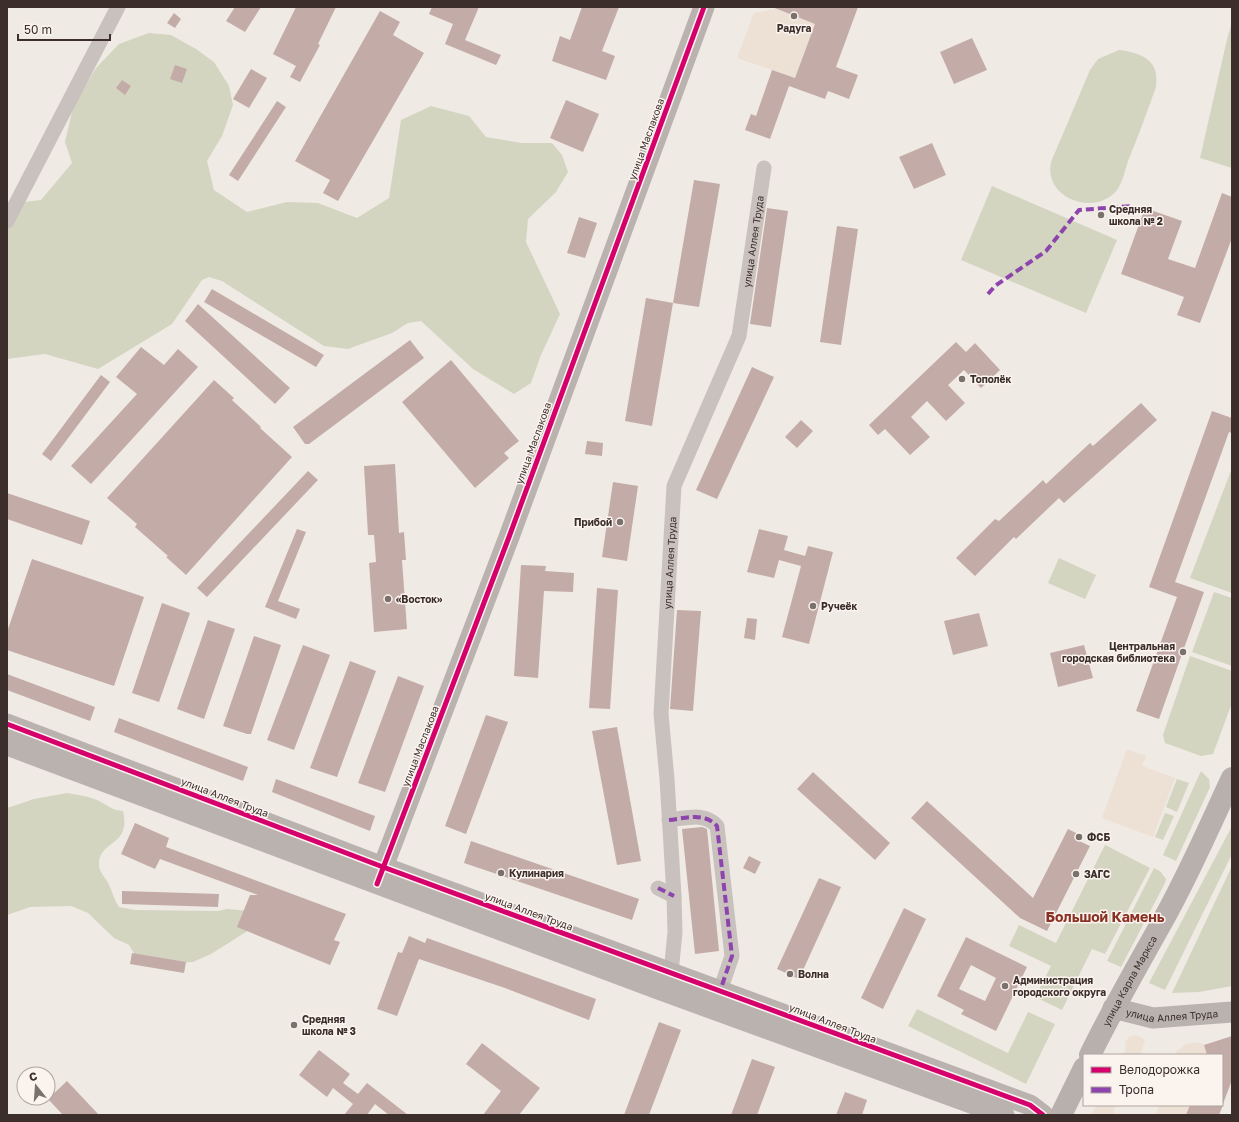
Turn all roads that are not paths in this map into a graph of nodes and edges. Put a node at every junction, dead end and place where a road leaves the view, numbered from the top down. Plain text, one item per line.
1 (118, 7) edge
2 (704, 7) edge
3 (764, 168) dead end
4 (7, 221) edge
5 (7, 724) edge
6 (7, 745) edge
7 (1232, 778) edge
8 (669, 820) junction
9 (380, 875) junction
10 (658, 888) dead end
11 (674, 896) junction
12 (671, 973) junction
13 (720, 991) junction
14 (1113, 1008) junction
15 (1232, 1012) edge
16 (1090, 1054) edge
17 (1083, 1070) edge
18 (1004, 1115) edge
19 (1043, 1115) edge
20 (1061, 1115) edge

1 - 4 street
2 - 9 street, улица Маслакова
3 - 8 street, улица Аллея Труда
5 - 9 street, улица Аллея Труда
6 - 9 street, улица Аллея Труда
7 - 14 main road, улица Карла Маркса
8 - 11 street, улица Аллея Труда
8 - 13 street
9 - 12 street, улица Аллея Труда
9 - 18 street, улица Аллея Труда
10 - 11 street
11 - 12 street, улица Аллея Труда
12 - 13 street, улица Аллея Труда
13 - 19 street, улица Аллея Труда
14 - 15 street, улица Аллея Труда
14 - 16 main road, улица Карла Маркса
17 - 20 main road

